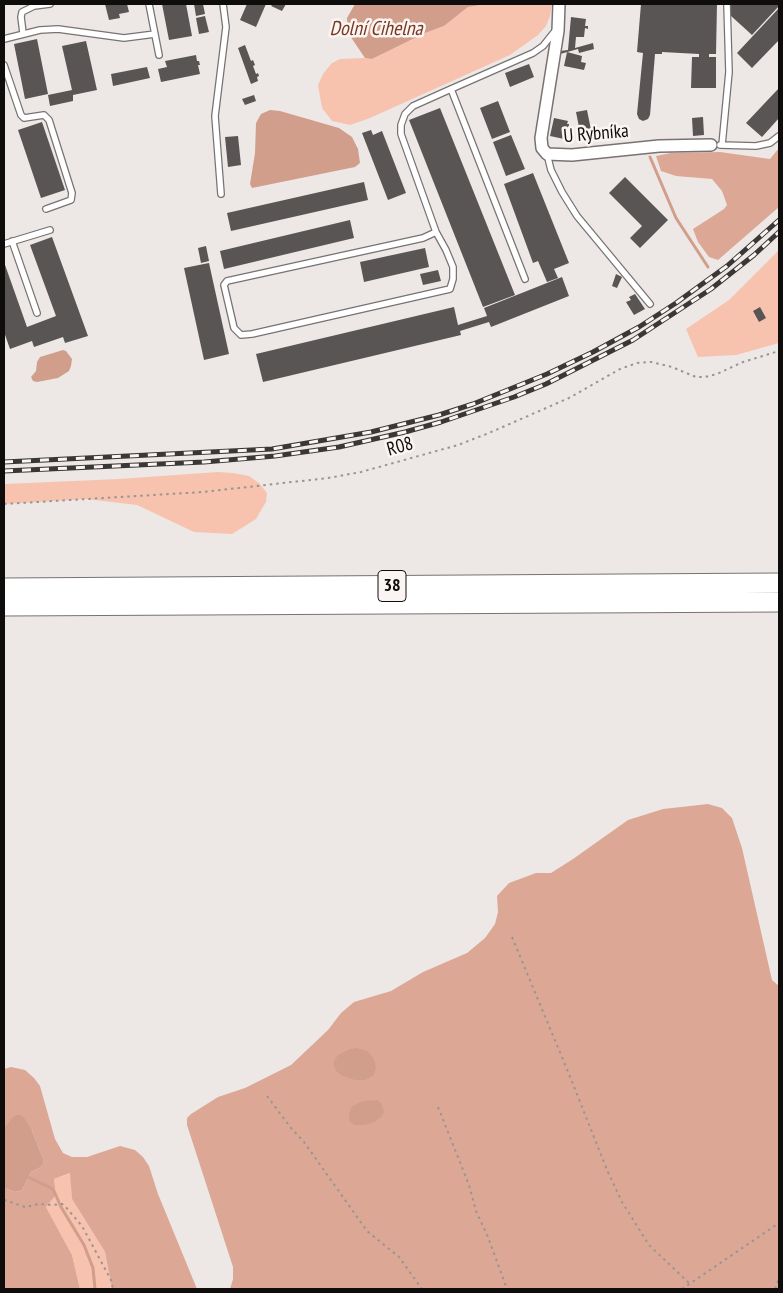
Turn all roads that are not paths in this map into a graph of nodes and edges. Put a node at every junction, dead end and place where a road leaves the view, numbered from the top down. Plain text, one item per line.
1 (50, 4) edge
2 (149, 4) edge
3 (223, 4) edge
4 (559, 4) edge
5 (727, 4) edge
6 (559, 25) junction
7 (23, 33) junction
8 (155, 34) junction
9 (4, 38) edge
10 (159, 55) dead end
11 (4, 65) edge
12 (451, 90) junction
13 (779, 136) edge
14 (716, 145) junction
15 (547, 154) junction
16 (221, 194) dead end
17 (46, 209) dead end
18 (50, 230) dead end
19 (436, 232) junction
20 (12, 242) junction
21 (4, 244) edge
22 (525, 279) dead end
23 (650, 304) dead end
24 (37, 313) dead end
25 (779, 583) edge
26 (4, 588) edge
27 (779, 602) edge
28 (4, 606) edge

1 - 7 lane
2 - 8 lane
3 - 16 lane
4 - 6 street, U Rybníka
5 - 14 lane
6 - 12 lane
6 - 15 street, U Rybníka
7 - 8 lane
7 - 9 lane
8 - 10 lane
11 - 17 lane
12 - 19 lane
12 - 22 lane
13 - 14 lane
14 - 15 street, U Rybníka
15 - 23 lane
18 - 20 lane
19 - 19 lane
20 - 21 lane
20 - 24 lane
25 - 26 highway, 38
27 - 28 highway, 38

